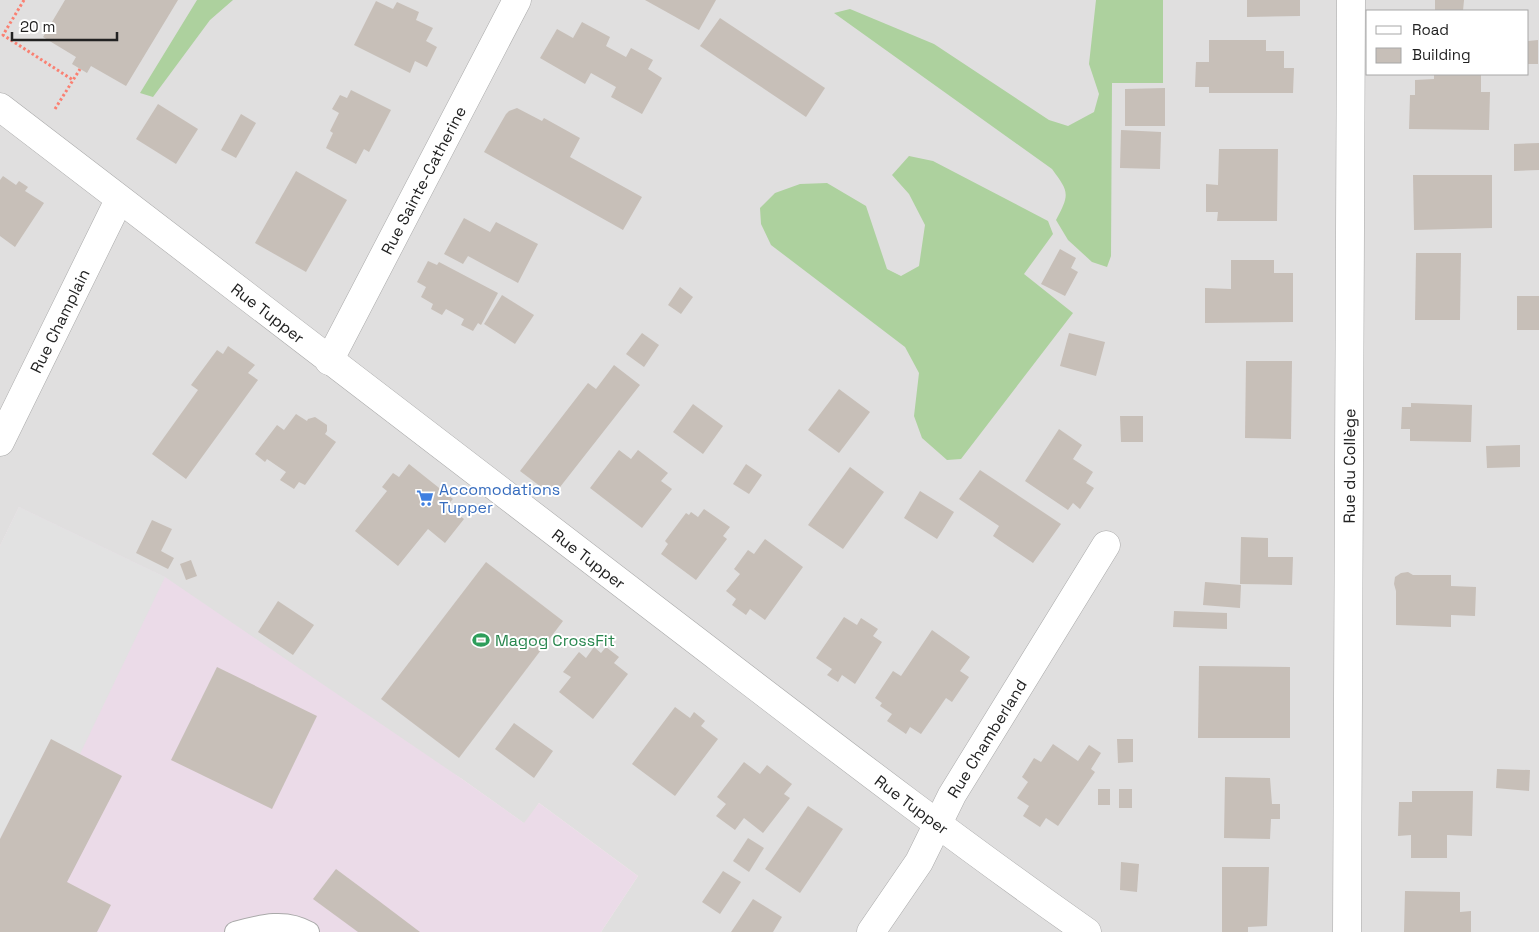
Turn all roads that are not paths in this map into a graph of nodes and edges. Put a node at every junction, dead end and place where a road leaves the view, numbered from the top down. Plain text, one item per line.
1 (517, 0) edge
2 (1352, 0) edge
3 (0, 107) edge
4 (119, 200) junction
5 (329, 361) junction
6 (0, 442) edge
7 (1106, 545) dead end
8 (938, 822) junction
9 (235, 932) edge
10 (309, 932) edge
11 (871, 932) edge
12 (1087, 932) edge
13 (1347, 932) edge

1 - 5 street, Rue Sainte-Catherine
2 - 13 street, Rue du Collège
3 - 4 street, Rue Tupper
4 - 5 street, Rue Tupper
4 - 6 street, Rue Champlain
5 - 8 street, Rue Tupper
7 - 8 street, Rue Chamberland
8 - 11 street, Rue Chamberland
8 - 12 street, Rue Tupper
9 - 10 lane

